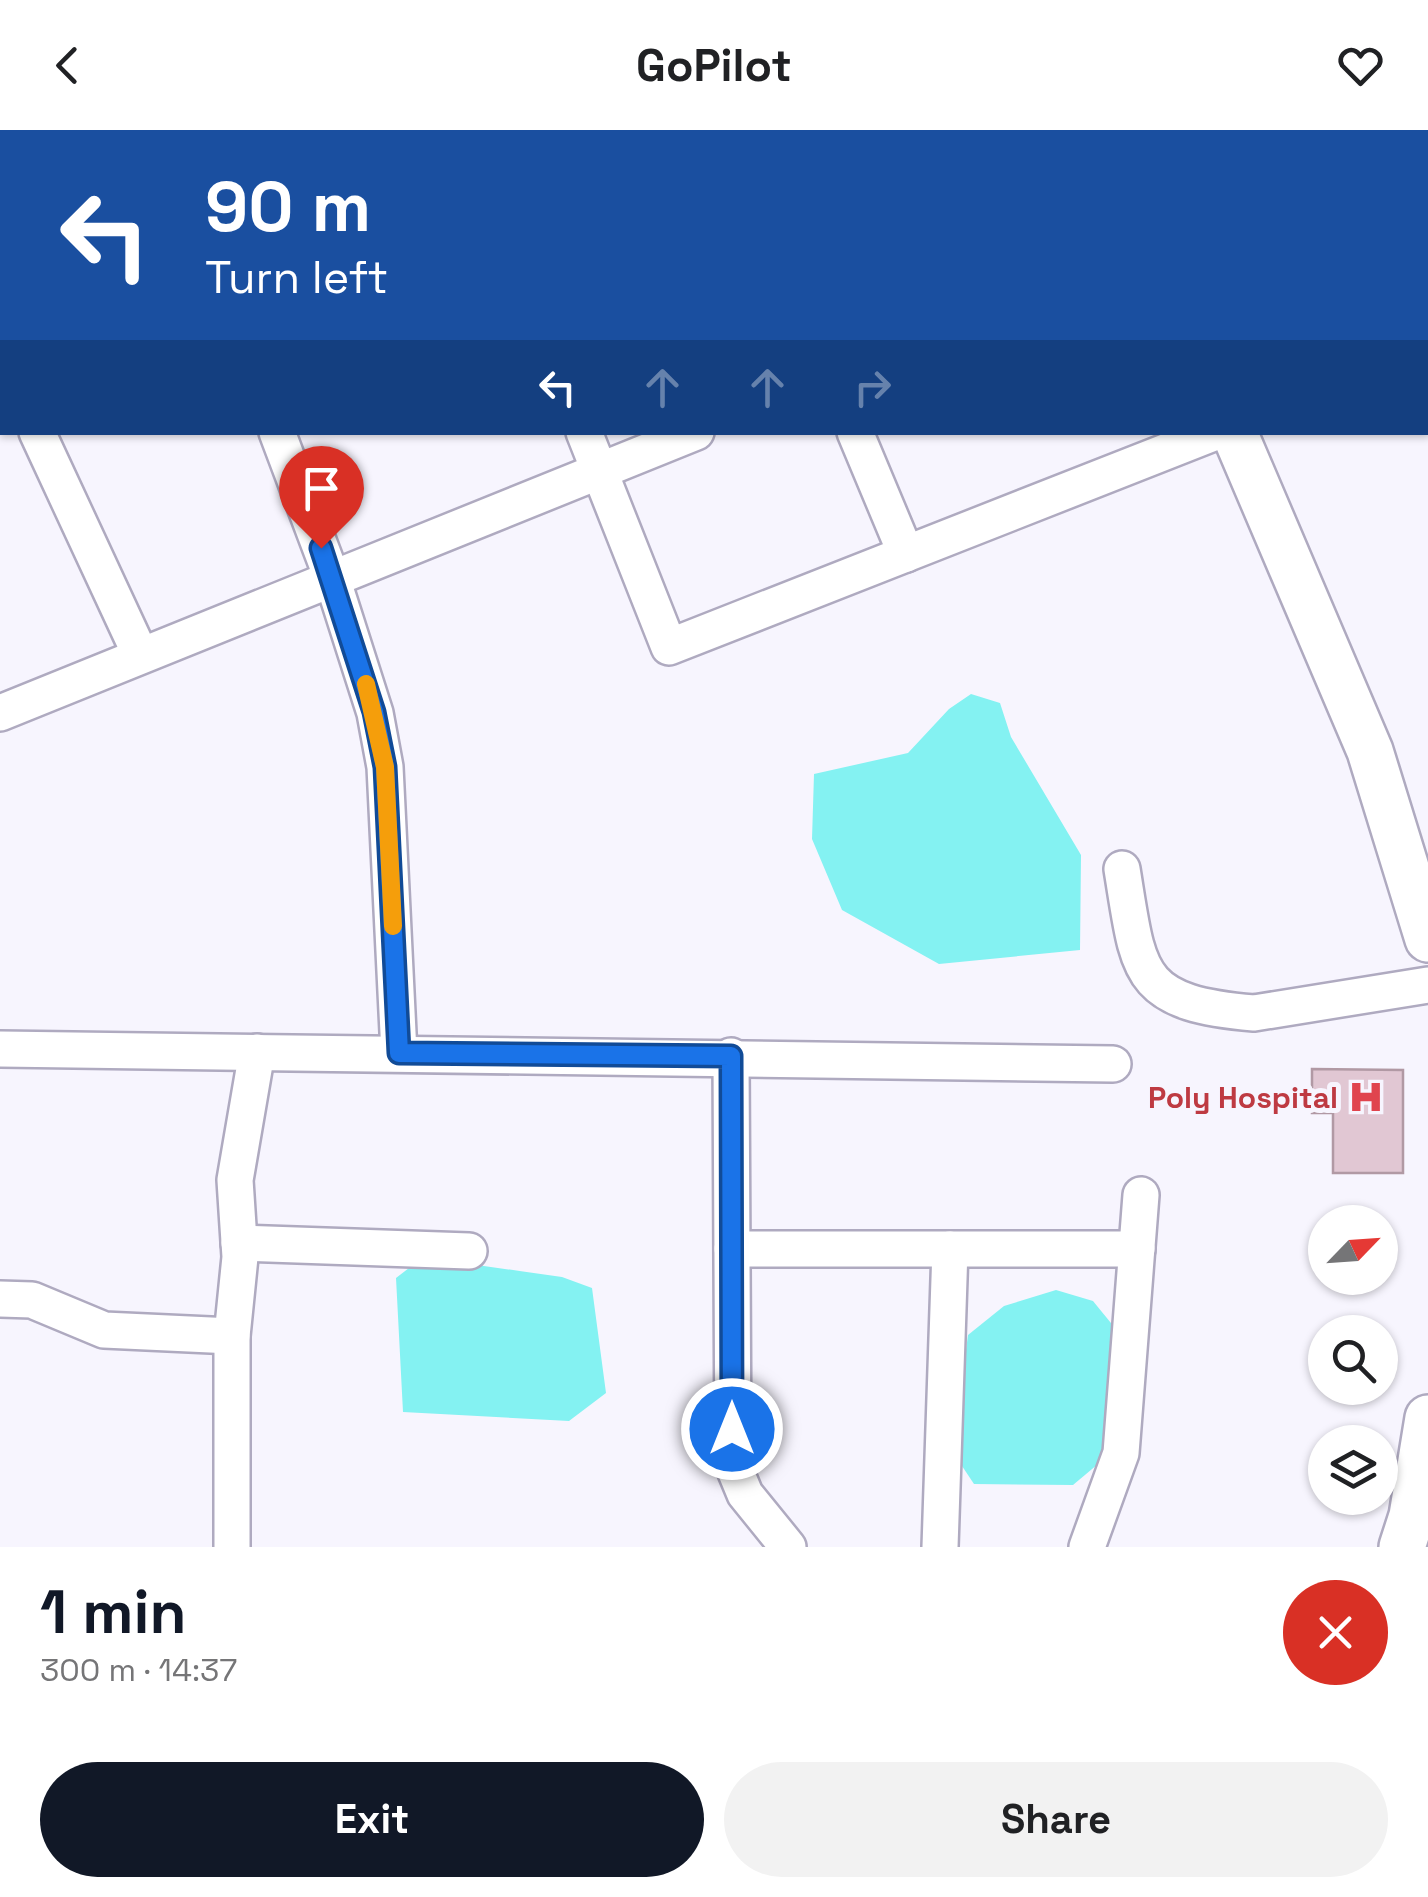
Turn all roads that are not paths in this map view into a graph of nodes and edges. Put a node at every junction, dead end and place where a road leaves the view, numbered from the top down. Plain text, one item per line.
1 (39, 435) edge
2 (278, 435) edge
3 (585, 435) edge
4 (689, 435) edge
5 (856, 435) edge
6 (1208, 435) edge
7 (1235, 435) edge
8 (600, 473) junction
9 (906, 554) junction
10 (332, 578) junction
11 (140, 654) junction
12 (0, 713) edge
13 (1122, 869) dead end
14 (1428, 939) edge
15 (1428, 985) edge
16 (0, 1049) edge
17 (258, 1052) junction
18 (399, 1053) junction
19 (731, 1056) junction
20 (1113, 1064) dead end
21 (1141, 1195) dead end
22 (239, 1243) junction
23 (732, 1248) junction
24 (950, 1248) junction
25 (1137, 1249) junction
26 (469, 1251) dead end
27 (0, 1299) edge
28 (232, 1336) junction
29 (1428, 1418) edge
30 (232, 1547) edge
31 (788, 1547) edge
32 (940, 1547) edge
33 (1087, 1547) edge
34 (1402, 1547) edge

1 - 11 street
2 - 10 street
3 - 8 street
4 - 8 street
5 - 9 street
6 - 9 street
7 - 14 main road
8 - 9 street
8 - 10 street
10 - 11 street
10 - 18 street
11 - 12 street
13 - 15 street
16 - 17 street
17 - 18 street
17 - 22 street
18 - 19 street
19 - 20 street
19 - 23 street
21 - 25 street
22 - 26 street
22 - 28 street
23 - 24 street
23 - 31 street
24 - 25 street
24 - 32 street
25 - 33 street
27 - 28 street
28 - 30 street
29 - 34 main road

